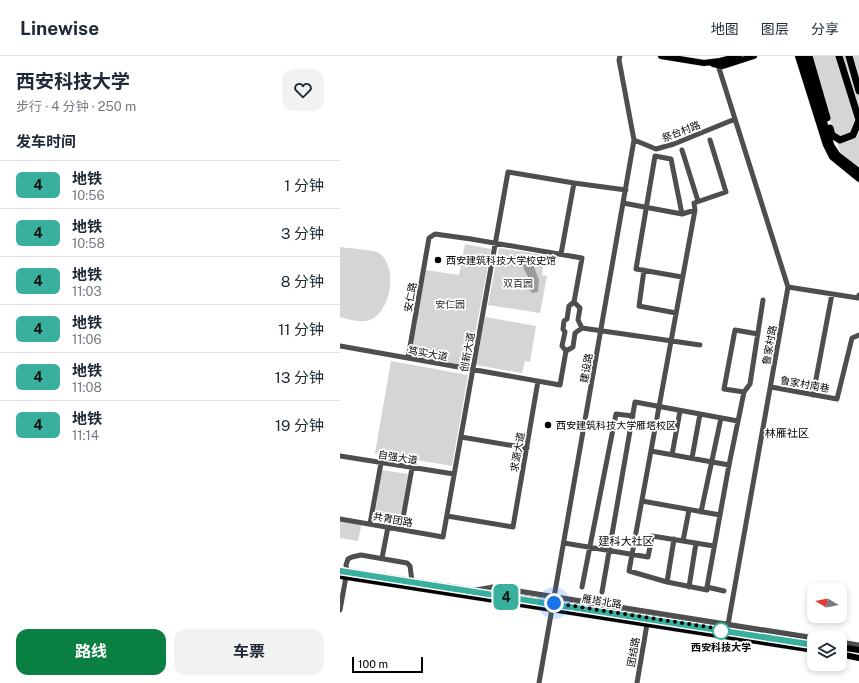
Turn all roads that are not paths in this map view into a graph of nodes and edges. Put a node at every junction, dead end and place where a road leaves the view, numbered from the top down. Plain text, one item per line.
1 (620, 56) edge
2 (661, 56) edge
3 (737, 56) edge
4 (754, 56) edge
5 (800, 56) edge
6 (808, 56) edge
7 (839, 56) edge
8 (849, 56) edge
9 (704, 63) junction
10 (718, 65) junction
11 (859, 91) edge
12 (735, 119) junction
13 (859, 120) edge
14 (634, 140) junction
15 (710, 140) dead end
16 (682, 150) dead end
17 (859, 172) edge
18 (859, 179) edge
19 (574, 183) junction
20 (626, 190) junction
21 (698, 201) junction
22 (623, 203) junction
23 (646, 207) junction
24 (695, 210) junction
25 (682, 214) junction
26 (496, 244) junction
27 (561, 254) junction
28 (644, 270) junction
29 (682, 277) junction
30 (788, 287) junction
31 (832, 294) junction
32 (859, 295) edge
33 (763, 300) dead end
34 (574, 302) junction
35 (676, 312) junction
36 (567, 319) junction
37 (578, 320) junction
38 (582, 328) junction
39 (601, 330) junction
40 (564, 332) junction
41 (575, 333) junction
42 (758, 334) junction
43 (859, 335) edge
44 (671, 340) junction
45 (700, 345) dead end
46 (340, 346) edge
47 (566, 351) junction
48 (408, 358) junction
49 (473, 370) junction
50 (538, 381) junction
51 (771, 387) junction
52 (744, 392) junction
53 (813, 395) junction
54 (659, 407) junction
55 (680, 410) junction
56 (700, 414) junction
57 (633, 416) junction
58 (721, 418) junction
59 (738, 421) junction
60 (461, 437) junction
61 (527, 448) junction
62 (651, 451) junction
63 (672, 454) junction
64 (340, 456) edge
65 (692, 458) junction
66 (712, 462) junction
67 (381, 463) junction
68 (729, 465) junction
69 (412, 468) junction
70 (454, 474) junction
71 (642, 502) junction
72 (688, 510) junction
73 (701, 512) junction
74 (720, 515) junction
75 (447, 516) junction
76 (340, 519) edge
77 (370, 524) junction
78 (388, 527) junction
79 (401, 529) junction
80 (443, 536) joint
81 (674, 539) junction
82 (683, 541) junction
83 (564, 543) junction
84 (696, 543) junction
85 (714, 546) junction
86 (590, 547) junction
87 (610, 550) junction
88 (632, 554) junction
89 (382, 558) junction
90 (340, 570) edge
91 (344, 575) edge
92 (412, 581) junction
93 (667, 582) junction
94 (582, 587) dead end
95 (689, 587) junction
96 (707, 587) junction
97 (724, 591) dead end
98 (602, 592) dead end
99 (554, 603) junction
100 (340, 610) edge
101 (647, 624) junction
102 (727, 630) junction
103 (807, 637) edge
104 (807, 642) edge
105 (847, 643) edge
106 (859, 645) edge
107 (807, 648) edge
108 (847, 649) edge
109 (859, 650) edge
110 (847, 655) edge
111 (859, 658) edge
112 (539, 683) edge
113 (637, 683) edge

1 - 14 street, 建设路
2 - 9 main road
3 - 9 main road
4 - 10 main road
5 - 17 highway
5 - 18 main road
6 - 13 highway
7 - 13 highway
8 - 11 highway
9 - 10 main road
10 - 12 street, 鲁家村路
12 - 14 street, 祭台村路
12 - 30 street, 鲁家村路
14 - 20 street, 建设路
15 - 21 street
16 - 21 street
19 - 20 street
19 - 26 street, 创新大道
19 - 27 street
20 - 22 street, 建设路
21 - 24 street
22 - 23 street
22 - 39 street, 建设路
23 - 25 street
23 - 25 street
23 - 28 street
24 - 25 street
24 - 29 street
26 - 27 street
26 - 48 street, 安仁路
26 - 49 street, 创新大道
27 - 34 street
28 - 29 street
28 - 35 street
29 - 35 street
30 - 31 street
30 - 51 street, 鲁家村路
31 - 32 street
31 - 53 street
33 - 42 street
34 - 36 street
34 - 37 street
35 - 44 street
36 - 37 street
36 - 40 street
37 - 38 street
38 - 39 street
38 - 41 street
39 - 44 street
39 - 83 street, 建设路
40 - 41 street
40 - 47 street
41 - 47 street
42 - 52 street
42 - 52 street
43 - 53 street, 鲁家村南巷
44 - 45 street
44 - 54 street
46 - 48 street, 笃实大道
47 - 50 street, 笃实大道
48 - 49 street, 笃实大道
49 - 50 street, 笃实大道
49 - 60 street, 创新大道
50 - 61 street, 求源大道
51 - 53 street, 鲁家村南巷
51 - 102 street, 鲁家村路
52 - 59 street
54 - 55 street
54 - 57 street
54 - 62 street
55 - 56 street
55 - 63 street
56 - 58 street
56 - 65 street
57 - 86 street
57 - 87 street
58 - 59 street
58 - 66 street
59 - 68 street
60 - 61 street
60 - 70 street, 创新大道
61 - 75 street, 求源大道
62 - 63 street
62 - 71 street
63 - 65 street
64 - 67 street, 自强大道
65 - 66 street
66 - 68 street
66 - 73 street
67 - 69 street, 自强大道
67 - 77 street
68 - 74 street
69 - 70 street, 自强大道
69 - 79 street
70 - 75 street, 创新大道
71 - 72 street
71 - 88 street
72 - 73 street
72 - 82 street
73 - 74 street
74 - 85 street
75 - 80 street, 创新大道
76 - 77 street, 共青团路
77 - 78 street, 共青团路
78 - 79 street, 共青团路
78 - 89 street
79 - 80 street, 共青团路
81 - 82 street
81 - 88 street
81 - 93 street
82 - 84 street
83 - 86 street
83 - 99 street, 建设路
84 - 85 street
84 - 95 street
85 - 96 street
86 - 87 street
86 - 94 street
87 - 88 street
87 - 98 street
88 - 93 street
89 - 91 street
89 - 92 street
90 - 91 main road, 雁塔北路
91 - 92 main road, 雁塔北路
91 - 99 main road, 雁塔北路
91 - 100 street
92 - 99 main road, 雁塔北路
93 - 95 street
95 - 96 street
96 - 97 street
99 - 101 main road, 雁塔北路
99 - 102 main road, 雁塔北路
99 - 112 street, 建设路
101 - 102 main road, 雁塔北路
101 - 113 street, 团结路
102 - 103 street
102 - 104 main road, 雁塔北路
102 - 107 main road, 雁塔北路
105 - 106 street
108 - 109 main road
110 - 111 main road

